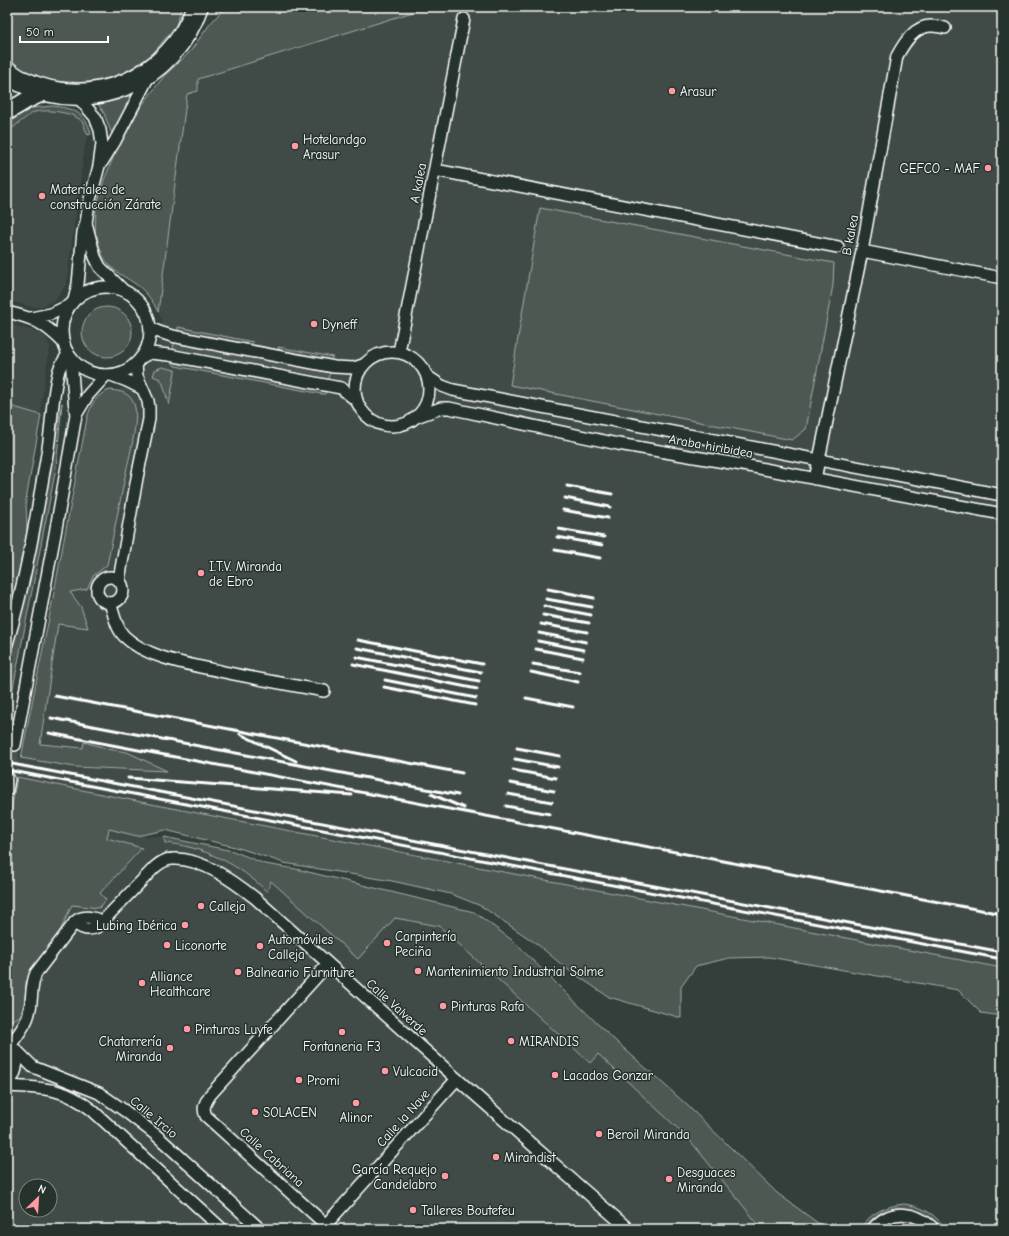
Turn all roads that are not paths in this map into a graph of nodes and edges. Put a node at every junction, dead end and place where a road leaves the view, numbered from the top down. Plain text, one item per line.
1 (200, 11) edge
2 (464, 19) dead end
3 (945, 28) dead end
4 (152, 70) junction
5 (7, 72) edge
6 (47, 91) junction
7 (75, 94) junction
8 (7, 112) edge
9 (99, 166) junction
10 (435, 170) junction
11 (86, 222) junction
12 (838, 247) dead end
13 (862, 251) junction
14 (1002, 278) edge
15 (124, 291) junction
16 (72, 303) junction
17 (7, 312) edge
18 (31, 318) junction
19 (150, 328) junction
20 (62, 342) junction
21 (399, 352) junction
22 (69, 356) junction
23 (139, 360) junction
24 (363, 365) junction
25 (109, 375) junction
26 (427, 376) junction
27 (141, 388) junction
28 (357, 401) junction
29 (76, 415) junction
30 (416, 417) junction
31 (819, 460) junction
32 (815, 479) junction
33 (1002, 495) edge
34 (1002, 514) edge
35 (114, 579) junction
36 (113, 606) junction
37 (7, 644) edge
38 (324, 691) dead end
39 (15, 745) tunnel mouth
40 (328, 964) junction
41 (12, 1044) edge
42 (457, 1079) junction
43 (7, 1086) edge
44 (257, 1226) edge
45 (324, 1227) edge
46 (222, 1229) edge
47 (269, 1229) edge
48 (626, 1229) edge
49 (873, 1229) edge
50 (934, 1229) edge

1 - 4 highway
2 - 10 street, A kalea
3 - 13 street, B kalea
4 - 7 highway
4 - 9 street
5 - 6 highway
6 - 7 highway
6 - 8 street
7 - 9 street
9 - 11 street
10 - 12 street
10 - 21 street, A kalea
11 - 15 street
11 - 16 street
13 - 14 street
13 - 31 street, B kalea
15 - 16 street
15 - 19 street
16 - 18 street
16 - 20 street
17 - 18 street
18 - 20 street
19 - 23 street
19 - 24 street
20 - 22 street
21 - 24 street
21 - 26 street
22 - 25 street
22 - 29 street
22 - 37 street
23 - 25 street
23 - 27 street
23 - 28 street
24 - 28 street
25 - 27 street
25 - 29 street
26 - 30 street
26 - 31 street, Araba hiribidea
27 - 35 street
28 - 30 street
29 - 39 street
30 - 32 street, Araba hiribidea
31 - 32 street, B kalea
31 - 33 street, Araba hiribidea
32 - 34 street, Araba hiribidea
35 - 36 street
35 - 36 street
36 - 38 street
40 - 41 street, Calle Valverde
40 - 42 street, Calle Valverde
40 - 45 street, Calle Cabriana
41 - 43 street
41 - 44 street, Calle Ircio
42 - 45 street, Calle la Nave
42 - 48 street, Calle Valverde
43 - 46 street
44 - 47 street
49 - 50 street

